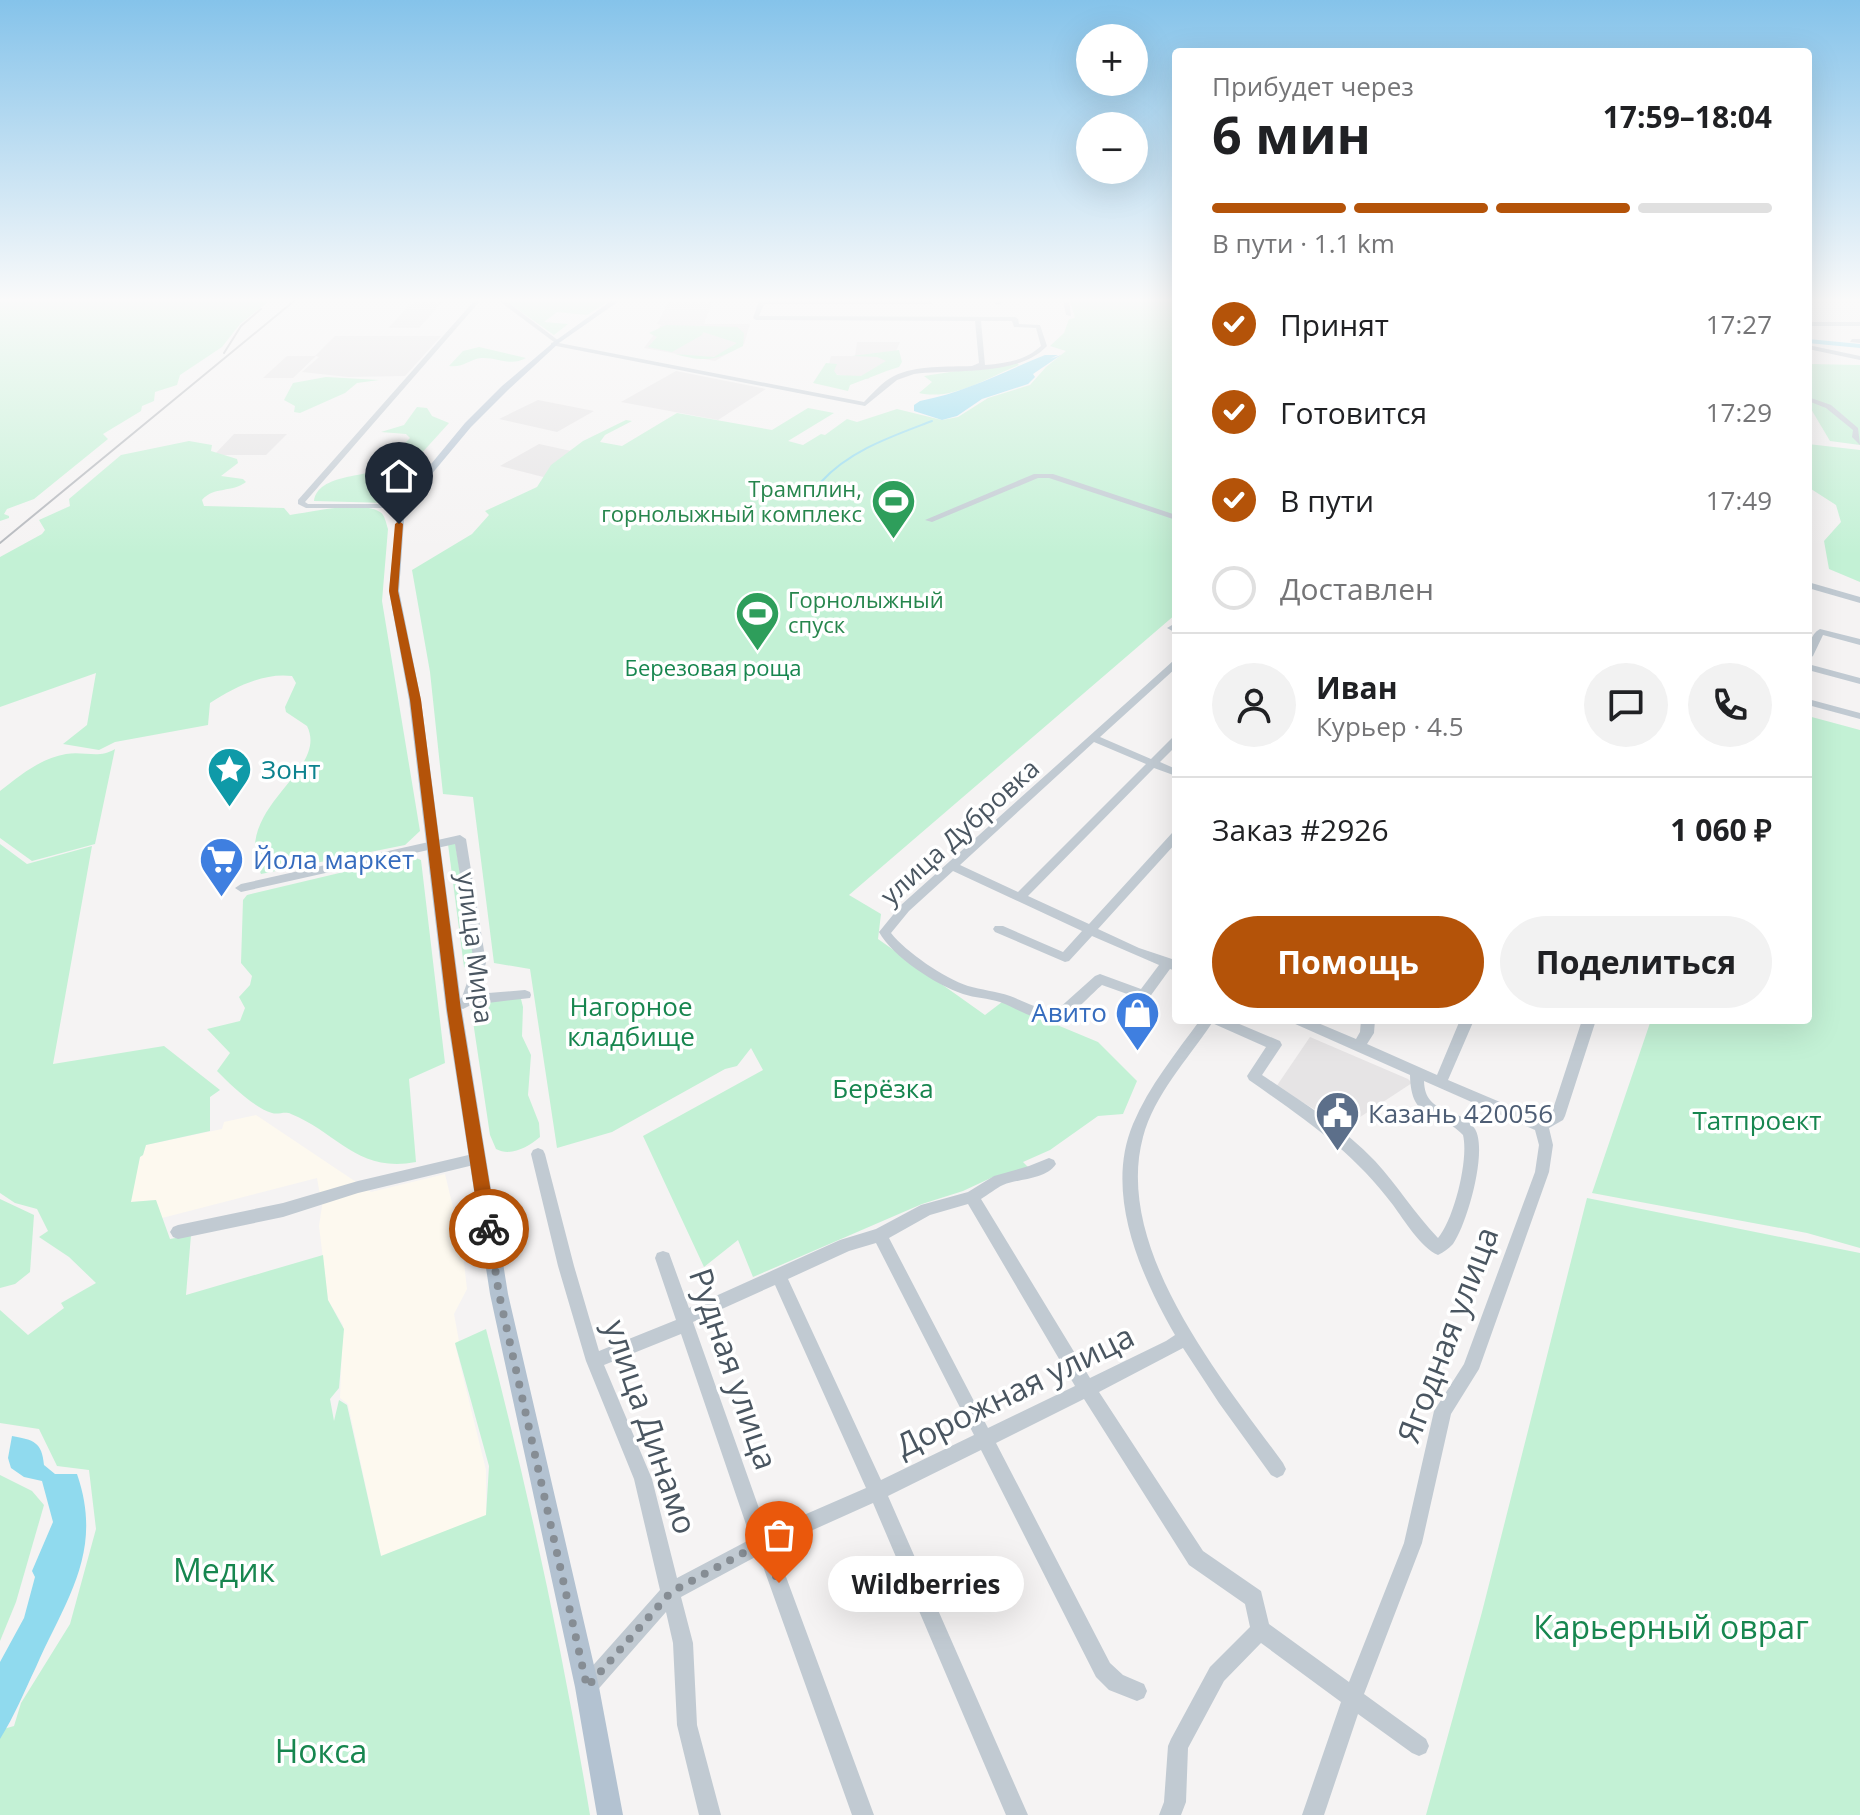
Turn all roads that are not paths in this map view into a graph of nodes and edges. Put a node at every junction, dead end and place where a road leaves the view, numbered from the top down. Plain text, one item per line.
1 (403, 386) edge
2 (509, 386) edge
3 (772, 386) edge
4 (887, 386) edge
5 (1812, 400) edge
6 (1860, 443) edge
7 (401, 506) junction
8 (1172, 517) edge
9 (929, 520) dead end
10 (1812, 586) edge
11 (1860, 600) edge
12 (1860, 642) edge
13 (1812, 648) edge
14 (1172, 667) edge
15 (1812, 668) edge
16 (1860, 681) edge
17 (1812, 703) edge
18 (1860, 716) edge
19 (1095, 739) junction
20 (1172, 744) edge
21 (1152, 763) junction
22 (1172, 771) edge
23 (1172, 840) edge
24 (433, 845) junction
25 (954, 867) junction
26 (241, 888) dead end
27 (1019, 898) junction
28 (999, 929) dead end
29 (1091, 929) junction
30 (1172, 964) edge
31 (525, 995) dead end
32 (468, 1000) junction
33 (454, 1010) junction
34 (1204, 1024) edge
35 (1226, 1024) edge
36 (1307, 1024) edge
37 (1368, 1024) edge
38 (1465, 1024) edge
39 (1588, 1024) edge
40 (1358, 1047) junction
41 (1417, 1072) junction
42 (1441, 1081) junction
43 (1541, 1126) junction
44 (538, 1154) dead end
45 (477, 1159) junction
46 (1049, 1164) dead end
47 (972, 1197) junction
48 (178, 1232) dead end
49 (880, 1235) junction
50 (663, 1258) dead end
51 (779, 1276) junction
52 (684, 1325) junction
53 (1184, 1338) junction
54 (594, 1361) junction
55 (1087, 1389) junction
56 (985, 1440) junction
57 (1277, 1469) dead end
58 (877, 1492) junction
59 (762, 1543) junction
60 (671, 1592) junction
61 (1260, 1630) junction
62 (587, 1687) junction
63 (1137, 1691) dead end
64 (1353, 1697) junction
65 (1419, 1746) dead end
66 (610, 1815) edge
67 (710, 1815) edge
68 (863, 1815) edge
69 (1017, 1815) edge
70 (1170, 1815) edge
71 (1313, 1815) edge

1 - 7 street
2 - 7 main road
3 - 4 street
5 - 6 street
7 - 24 main road, улица Мира
8 - 9 street
10 - 11 street
12 - 13 street
14 - 19 street, улица Дубровка
15 - 16 street
17 - 18 street
19 - 21 street
19 - 25 street, улица Дубровка
20 - 21 street
21 - 22 street
21 - 27 street
23 - 29 street
24 - 26 street
24 - 32 street
24 - 33 main road, улица Мира
25 - 27 street
25 - 30 street, улица Дубровка
27 - 29 street
28 - 29 street
29 - 30 street
31 - 32 street
32 - 33 street
33 - 45 main road, улица Мира
34 - 53 street
35 - 41 street
36 - 40 street
37 - 40 street
38 - 42 street
39 - 43 street
40 - 41 street
41 - 42 street
42 - 43 street
43 - 64 street, Ягодная улица
44 - 54 street, улица Динамо
45 - 48 street
45 - 62 main road, улица Мира
46 - 47 street
47 - 49 street
47 - 55 street
49 - 51 street
49 - 56 street
50 - 52 street, Рудная улица
51 - 52 street
51 - 58 street
52 - 54 street
52 - 59 street, Рудная улица
53 - 55 street, Дорожная улица
53 - 57 street
54 - 60 street, улица Динамо
55 - 56 street, Дорожная улица
55 - 61 street
56 - 58 street, Дорожная улица
56 - 63 street
58 - 59 street, Дорожная улица
58 - 69 street
59 - 60 street, Дорожная улица
59 - 68 street, Рудная улица
60 - 62 street, Дорожная улица
60 - 67 street, улица Динамо
61 - 64 street
61 - 70 street
62 - 66 main road, улица Мира
64 - 65 street
64 - 71 street, Ягодная улица

